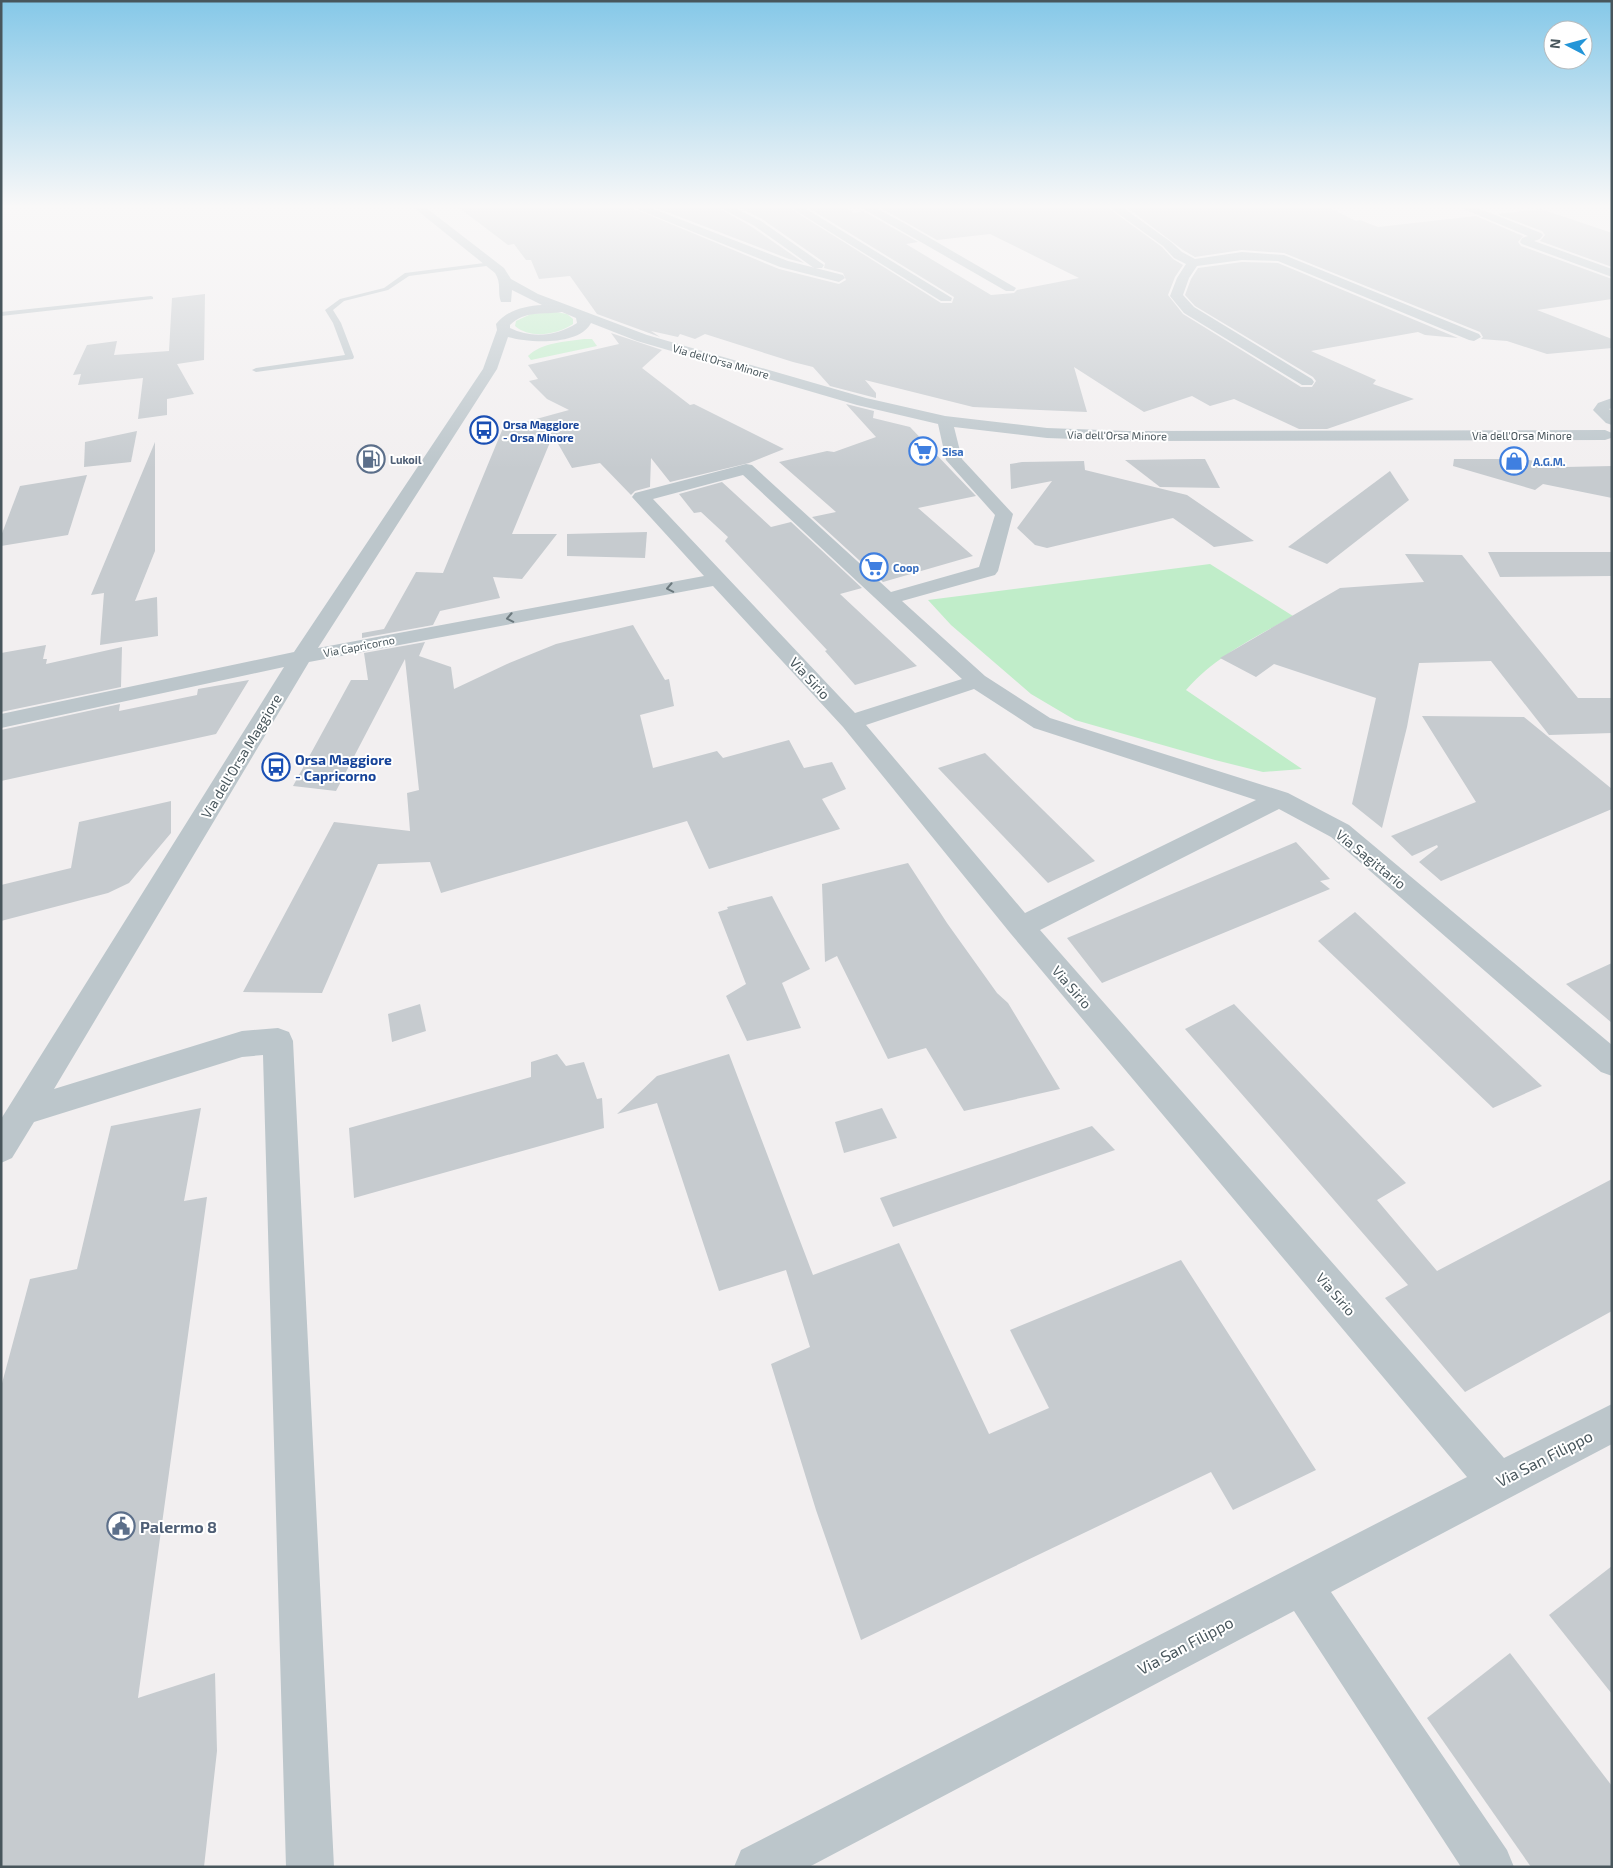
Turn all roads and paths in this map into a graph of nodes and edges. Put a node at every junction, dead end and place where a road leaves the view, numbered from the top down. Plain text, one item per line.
1 (365, 294) edge
2 (506, 294) edge
3 (528, 294) edge
4 (940, 294) edge
5 (1177, 294) edge
6 (1369, 294) edge
7 (151, 298) dead end
8 (946, 298) dead end
9 (566, 310) junction
10 (1, 314) edge
11 (582, 316) junction
12 (506, 324) junction
13 (564, 335) junction
14 (1474, 337) dead end
15 (642, 338) junction
16 (537, 339) junction
17 (490, 369) junction
18 (256, 370) dead end
19 (1307, 382) dead end
20 (1612, 403) edge
21 (945, 421) junction
22 (1610, 430) edge
23 (641, 497) joint
24 (718, 579) junction
25 (887, 599) junction
26 (301, 657) junction
27 (977, 681) junction
28 (1, 721) edge
29 (852, 722) junction
30 (1279, 799) junction
31 (1021, 927) junction
32 (1612, 1063) edge
33 (26, 1111) junction
34 (1, 1148) edge
35 (1612, 1423) edge
36 (1498, 1482) junction
37 (1301, 1584) junction
38 (310, 1867) edge
39 (758, 1867) edge
40 (1490, 1867) edge

1 - 18 lane
2 - 12 street
3 - 9 street
4 - 8 street
5 - 19 street
6 - 14 street
7 - 10 lane
9 - 11 street
9 - 12 street
11 - 13 street
11 - 15 street
12 - 16 street
12 - 17 street
13 - 15 street
13 - 16 street
15 - 21 street, Via dell'Orsa Minore
16 - 17 street
17 - 26 street, Via dell'Orsa Maggiore
20 - 22 street
21 - 22 street, Via dell'Orsa Minore
21 - 25 street
23 - 24 street, Via Sirio
23 - 25 street, Via Sagittario
24 -> 26 street, Via Capricorno
24 - 29 street, Via Sirio
25 - 27 street, Via Sagittario
26 - 28 street, Via Capricorno
26 - 33 street, Via dell'Orsa Maggiore
27 - 29 street
27 - 30 street, Via Sagittario
29 - 31 street, Via Sirio
30 - 31 street
30 - 32 street, Via Sagittario
31 - 36 street, Via Sirio
33 - 34 street, Via dell'Orsa Maggiore
33 - 38 street
35 - 36 street, Via San Filippo
36 - 37 street, Via San Filippo
37 - 39 street, Via San Filippo
37 - 40 street

